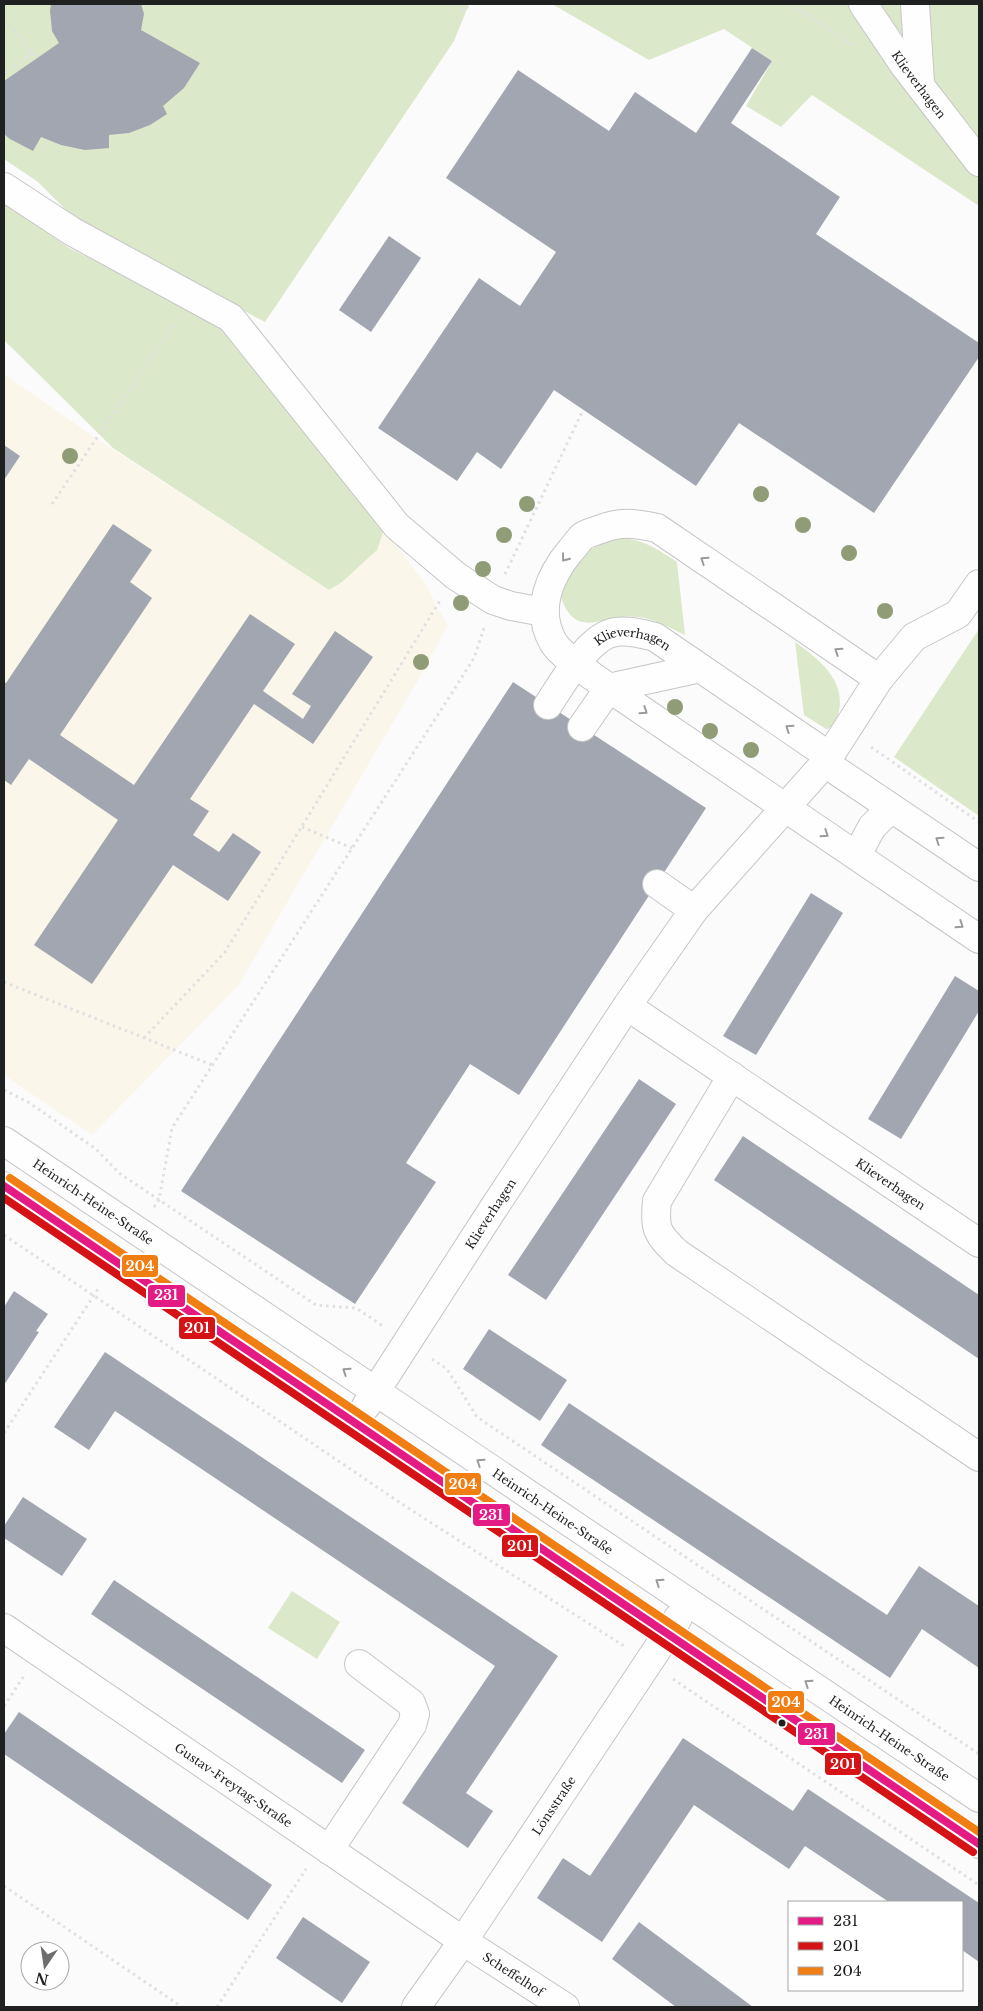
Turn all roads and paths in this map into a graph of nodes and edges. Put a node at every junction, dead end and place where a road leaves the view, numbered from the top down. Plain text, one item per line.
1 (458, 4) edge
2 (469, 4) edge
3 (791, 4) edge
4 (863, 4) edge
5 (915, 4) edge
6 (4, 20) edge
7 (855, 46) dead end
8 (33, 52) junction
9 (38, 57) dead end
10 (4, 73) edge
11 (920, 82) junction
12 (979, 162) edge
13 (4, 187) edge
14 (193, 296) junction
15 (583, 410) dead end
16 (52, 504) dead end
17 (456, 576) junction
18 (979, 584) edge
19 (493, 600) junction
20 (544, 612) junction
21 (575, 663) junction
22 (700, 668) junction
23 (879, 679) junction
24 (609, 688) junction
25 (548, 705) dead end
26 (582, 727) dead end
27 (867, 743) dead end
28 (827, 759) junction
29 (785, 806) junction
30 (892, 808) junction
31 (979, 822) edge
32 (302, 827) junction
33 (352, 848) junction
34 (857, 855) junction
35 (979, 867) edge
36 (657, 884) dead end
37 (694, 910) junction
38 (979, 939) edge
39 (4, 982) edge
40 (627, 1006) junction
41 (144, 1038) junction
42 (212, 1065) junction
43 (732, 1076) junction
44 (4, 1090) edge
45 (4, 1141) edge
46 (4, 1186) edge
47 (159, 1200) junction
48 (138, 1231) junction
49 (4, 1234) edge
50 (979, 1243) edge
51 (116, 1263) junction
52 (94, 1294) junction
53 (408, 1342) junction
54 (376, 1392) junction
55 (355, 1424) junction
56 (4, 1433) edge
57 (979, 1457) edge
58 (688, 1602) junction
59 (4, 1628) edge
60 (667, 1634) junction
61 (40, 1653) junction
62 (648, 1662) junction
63 (359, 1664) dead end
64 (4, 1706) edge
65 (979, 1754) edge
66 (979, 1798) edge
67 (979, 1802) edge
68 (970, 1838) edge
69 (326, 1847) junction
70 (979, 1885) edge
71 (4, 1887) edge
72 (462, 1940) junction
73 (182, 2007) edge
74 (217, 2007) edge
75 (416, 2007) edge
76 (565, 2007) edge

1 - 2 path
3 - 7 path
4 - 11 street, Klieverhagen
5 - 11 street
6 - 8 path
8 - 9 path
8 - 10 path
11 - 12 street, Klieverhagen
13 - 14 street
14 - 16 path
14 - 17 street
15 - 19 path
17 - 19 street
17 - 32 path
18 - 23 street, Klieverhagen
19 - 20 street
19 - 33 path
20 - 21 street
23 -> 20 street
21 - 22 street, Klieverhagen
21 - 24 street, Klieverhagen
21 - 25 street
22 - 24 street
28 -> 22 street, Klieverhagen
23 - 28 street, Klieverhagen
24 - 26 street
24 -> 29 street, Klieverhagen
27 - 31 path
28 - 29 street, Klieverhagen
28 - 30 street, Klieverhagen
29 -> 34 street, Klieverhagen
29 - 37 street, Klieverhagen
30 - 34 street
35 -> 30 street, Klieverhagen
32 - 33 path
32 - 41 path
33 - 42 path
34 -> 38 street, Klieverhagen
36 - 37 street
37 - 40 street, Klieverhagen
39 - 41 path
40 - 43 street, Klieverhagen
40 - 53 street, Klieverhagen
41 - 42 path
42 - 47 path
43 - 50 street, Klieverhagen
43 - 57 street
44 - 47 path
45 - 48 street, Heinrich-Heine-Straße
46 - 51 street
47 - 48 path
47 - 53 path
54 -> 48 street, Heinrich-Heine-Straße
49 - 52 path
51 - 52 path
51 - 55 street
52 - 56 path
52 - 62 path
53 - 54 street, Klieverhagen
53 - 65 path
54 - 55 street, Klieverhagen
58 -> 54 street, Heinrich-Heine-Straße
55 - 60 street
58 - 60 street, Lönsstraße
66 -> 58 street, Heinrich-Heine-Straße
59 - 61 street, Gustav-Freytag-Straße
60 - 62 street, Lönsstraße
60 - 68 street
61 - 64 path
61 - 69 street, Gustav-Freytag-Straße
62 - 70 path
62 - 72 street, Lönsstraße
63 - 69 street
67 - 68 street
69 - 72 street, Gustav-Freytag-Straße
69 - 74 path
71 - 73 path
72 - 75 street, Lönsstraße
72 - 76 street, Scheffelhof

